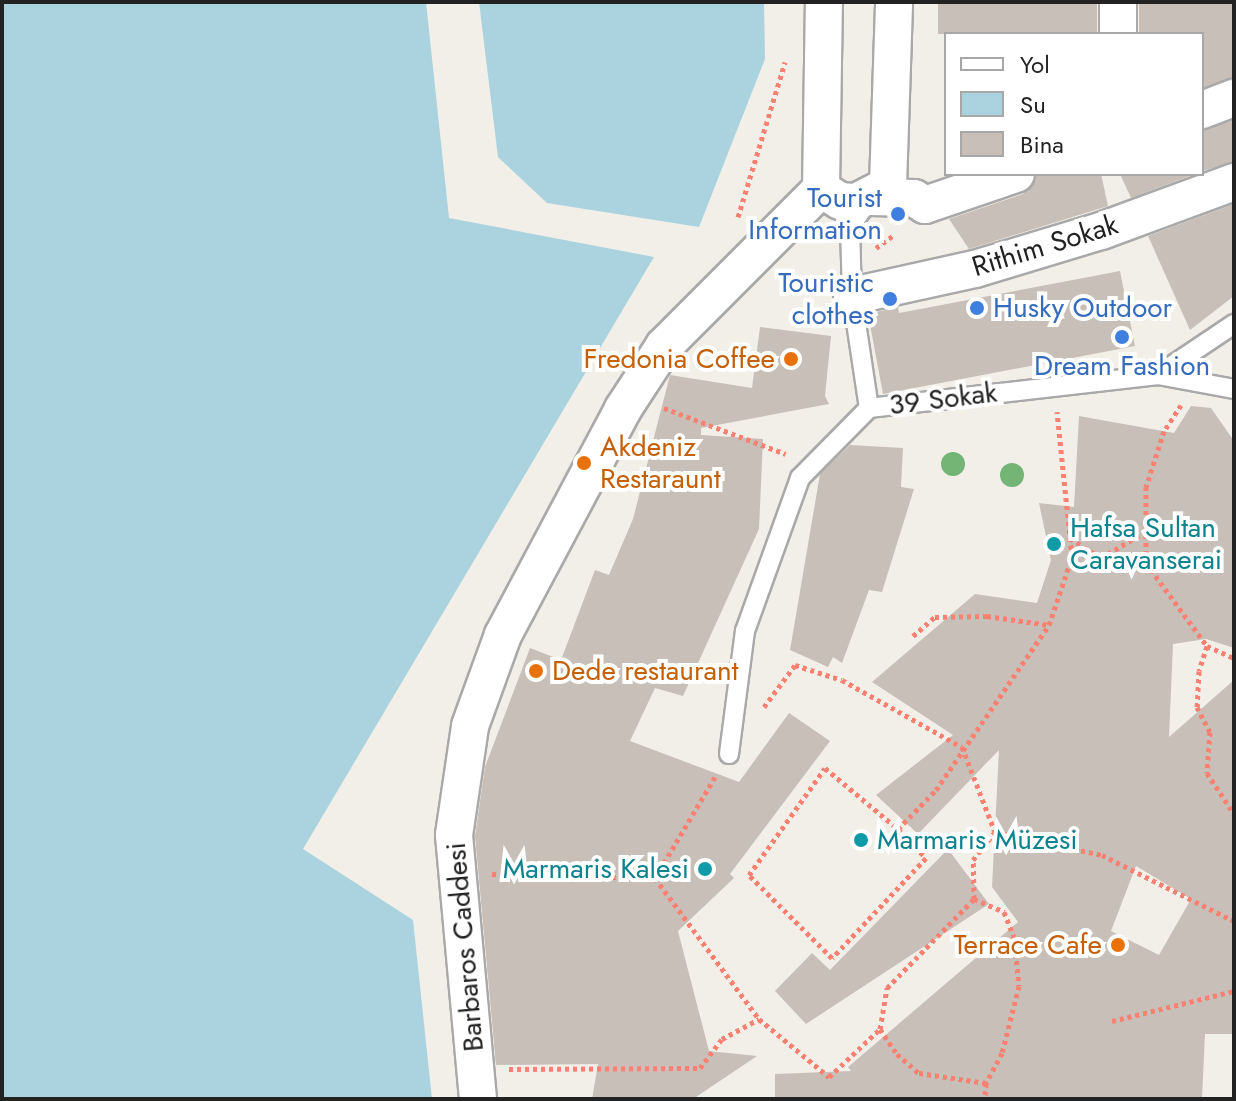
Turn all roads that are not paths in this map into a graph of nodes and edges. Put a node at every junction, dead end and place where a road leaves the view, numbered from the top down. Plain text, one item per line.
1 (824, 2) edge
2 (894, 2) edge
3 (1118, 2) edge
4 (1118, 32) edge
5 (1234, 98) edge
6 (1204, 109) edge
7 (1010, 176) edge
8 (1234, 182) edge
9 (821, 189) junction
10 (871, 197) junction
11 (852, 296) junction
12 (1234, 324) edge
13 (1158, 375) junction
14 (1234, 389) edge
15 (869, 408) junction
16 (729, 754) road end
17 (477, 1084) edge

1 - 9 street
2 - 10 street
3 - 4 street
5 - 6 street
7 - 10 street
8 - 11 street, Rithim Sokak
9 - 10 street
9 - 17 street, Barbaros Caddesi
10 - 11 lane, 39 Sokak
11 - 15 lane, 39 Sokak
12 - 13 lane
13 - 14 lane, 39 Sokak
13 - 15 lane, 39 Sokak
15 - 16 lane

